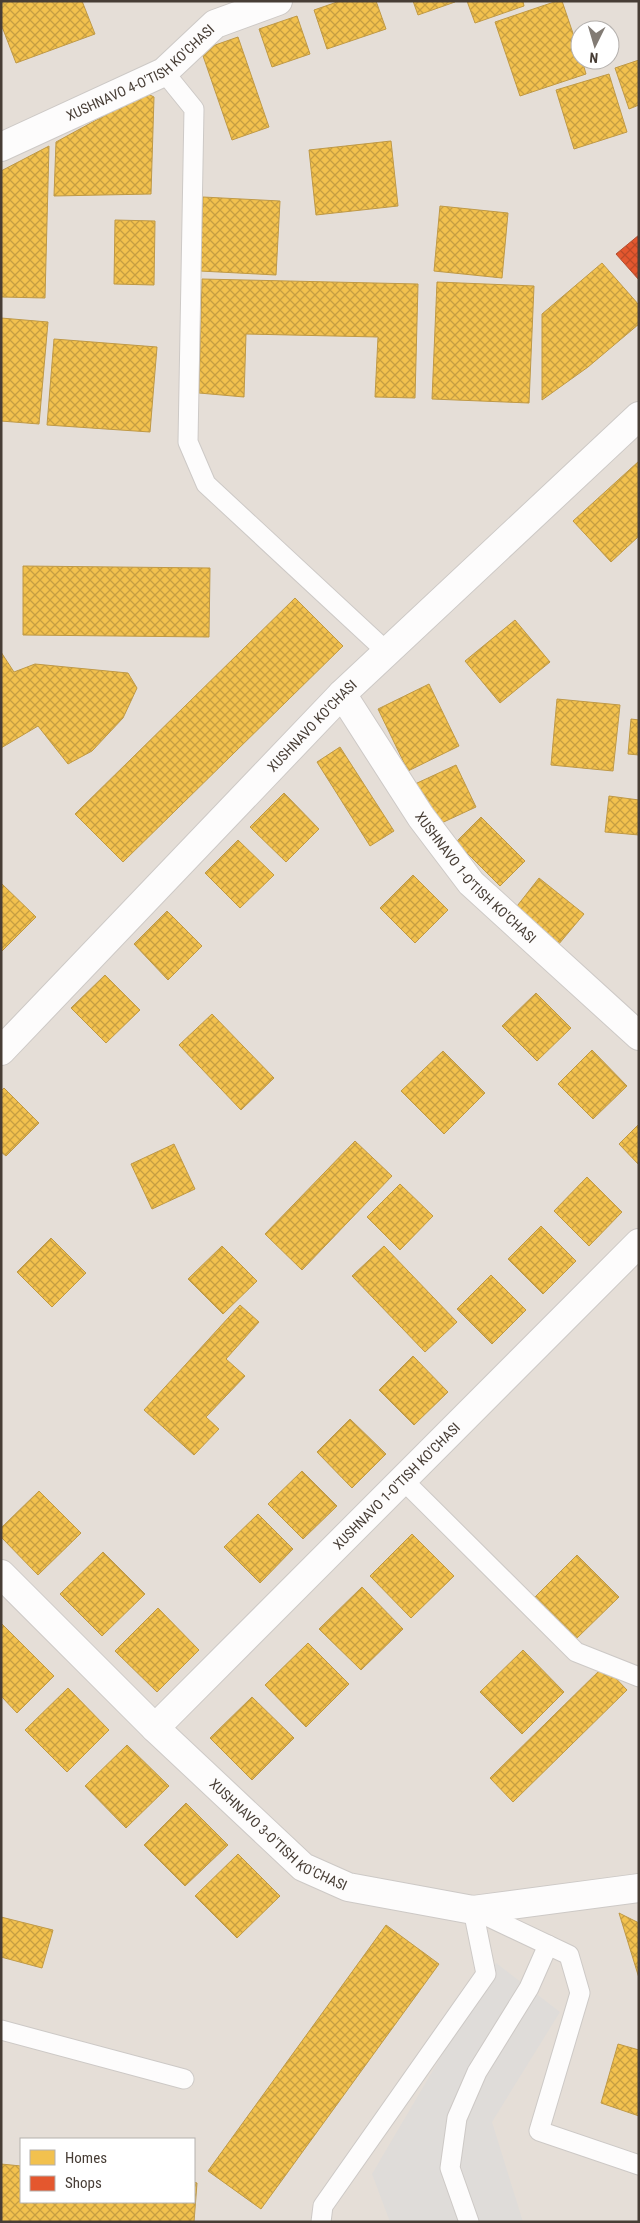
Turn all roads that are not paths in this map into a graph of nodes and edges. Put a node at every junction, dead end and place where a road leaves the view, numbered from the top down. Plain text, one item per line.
1 (278, 1) edge
2 (164, 72) junction
3 (1, 147) edge
4 (639, 416) edge
5 (387, 652) junction
6 (342, 694) junction
7 (639, 1036) edge
8 (1, 1051) edge
9 (639, 1243) edge
10 (403, 1480) junction
11 (1, 1574) edge
12 (639, 1677) edge
13 (155, 1728) junction
14 (639, 1888) edge
15 (473, 1910) junction
16 (548, 1945) junction
17 (1, 2030) edge
18 (184, 2078) dead end
19 (639, 2165) edge
20 (321, 2222) edge
21 (469, 2222) edge

1 - 2 street, XUSHNAVO 4-O'TISH KO'CHASI
2 - 3 street, XUSHNAVO 4-O'TISH KO'CHASI
2 - 5 lane
4 - 5 street, XUSHNAVO KO'CHASI
5 - 6 street, XUSHNAVO KO'CHASI
6 - 7 street, XUSHNAVO 1-O'TISH KO'CHASI
6 - 8 street, XUSHNAVO KO'CHASI
9 - 10 street, XUSHNAVO 1-O'TISH KO'CHASI
10 - 12 lane
10 - 13 street, XUSHNAVO 1-O'TISH KO'CHASI
11 - 13 street, XUSHNAVO 3-O'TISH KO'CHASI
13 - 15 street, XUSHNAVO 3-O'TISH KO'CHASI
14 - 15 street, XUSHNAVO 3-O'TISH KO'CHASI
15 - 16 lane
15 - 20 lane
16 - 19 lane
16 - 21 lane
17 - 18 lane

